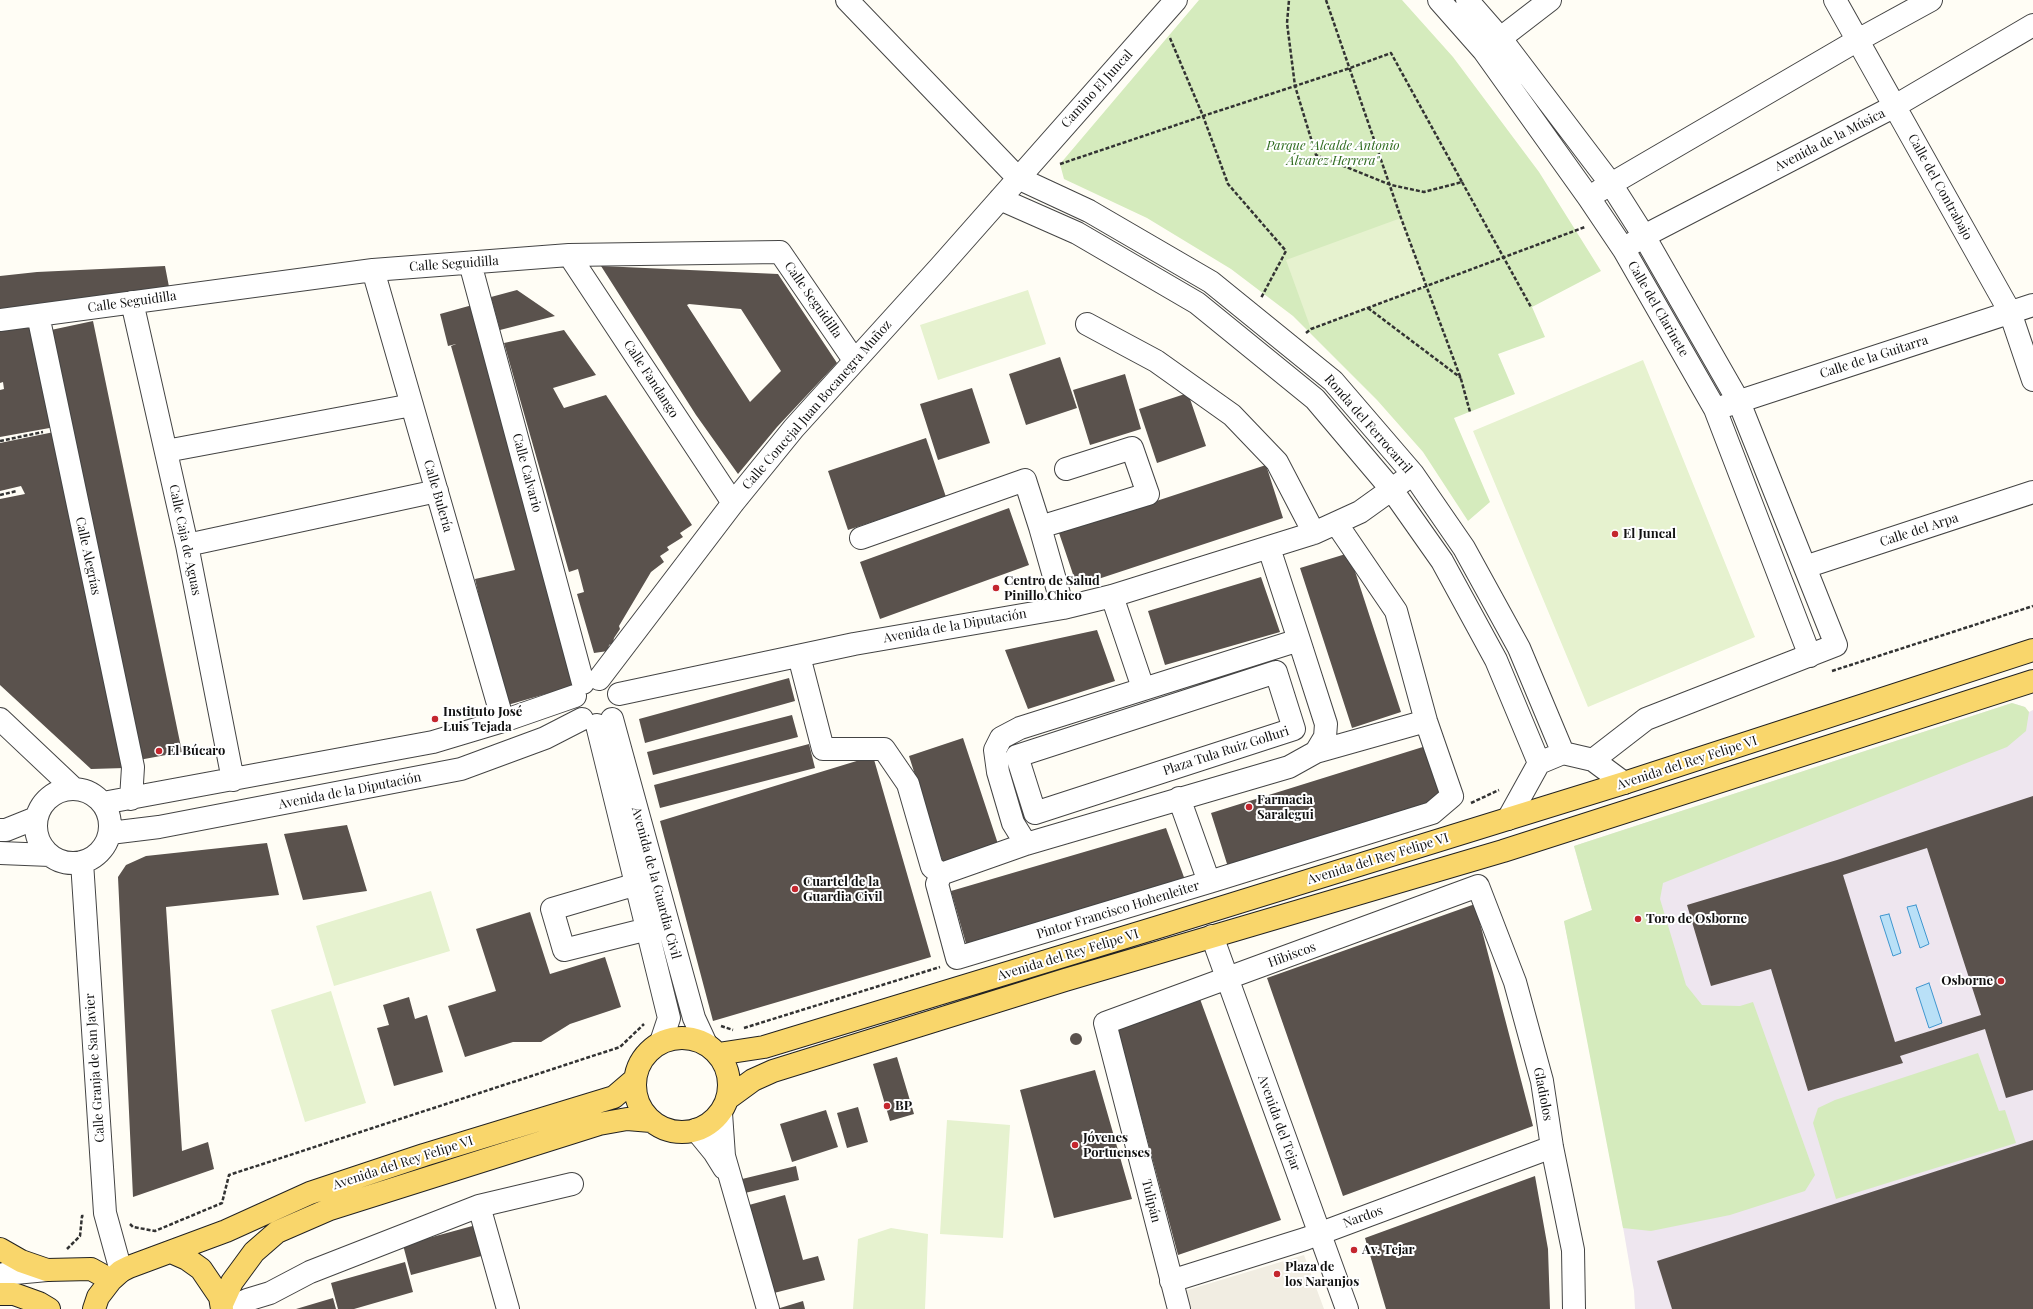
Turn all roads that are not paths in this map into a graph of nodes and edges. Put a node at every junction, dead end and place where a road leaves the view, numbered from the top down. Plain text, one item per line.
1 (847, 0) edge
2 (1176, 0) edge
3 (1438, 0) edge
4 (1467, 0) edge
5 (1550, 0) edge
6 (1835, 0) edge
7 (1931, 0) edge
8 (2033, 25) edge
9 (1858, 40) junction
10 (1493, 45) junction
11 (1895, 106) junction
12 (1018, 178) junction
13 (1611, 184) junction
14 (1589, 198) junction
15 (1000, 199) junction
16 (1644, 236) junction
17 (1624, 250) junction
18 (570, 255) junction
19 (470, 263) junction
20 (373, 270) junction
21 (132, 302) junction
22 (2033, 305) edge
23 (2010, 312) junction
24 (38, 315) junction
25 (0, 320) edge
26 (1087, 324) dead end
27 (854, 360) junction
28 (2033, 380) edge
29 (1739, 402) junction
30 (412, 405) junction
31 (1715, 409) junction
32 (166, 451) junction
33 (1066, 469) dead end
34 (1413, 474) junction
35 (1392, 490) junction
36 (436, 491) junction
37 (2033, 492) edge
38 (733, 503) junction
39 (1336, 523) junction
40 (1040, 527) junction
41 (1314, 533) junction
42 (861, 538) dead end
43 (187, 545) junction
44 (1270, 548) junction
45 (1805, 567) junction
46 (1112, 596) junction
47 (1063, 608) junction
48 (1299, 640) junction
49 (2033, 650) edge
50 (799, 656) junction
51 (1810, 656) junction
52 (2033, 681) edge
53 (586, 686) junction
54 (1143, 688) junction
55 (618, 694) junction
56 (0, 719) edge
57 (503, 721) junction
58 (597, 721) junction
59 (1426, 721) junction
60 (1316, 752) junction
61 (1562, 753) junction
62 (1017, 756) joint
63 (1593, 760) junction
64 (1539, 763) junction
65 (233, 780) junction
66 (1624, 783) junction
67 (74, 788) junction
68 (1180, 798) junction
69 (131, 799) junction
70 (103, 803) junction
71 (36, 818) junction
72 (1508, 819) junction
73 (0, 830) edge
74 (110, 833) junction
75 (1026, 844) junction
76 (0, 853) edge
77 (50, 855) junction
78 (82, 862) junction
79 (941, 874) junction
80 (1208, 882) junction
81 (636, 884) junction
82 (1478, 886) joint
83 (648, 929) junction
84 (1212, 936) junction
85 (1226, 979) junction
86 (1104, 1023) joint
87 (661, 1042) junction
88 (712, 1049) junction
89 (635, 1079) junction
90 (724, 1106) junction
91 (651, 1121) junction
92 (696, 1130) junction
93 (1552, 1147) junction
94 (731, 1180) junction
95 (572, 1184) dead end
96 (479, 1206) junction
97 (1319, 1234) junction
98 (0, 1249) edge
99 (170, 1252) junction
100 (47, 1270) junction
101 (0, 1276) edge
102 (116, 1276) junction
103 (1171, 1281) junction
104 (0, 1294) edge
105 (247, 1305) edge
106 (223, 1307) edge
107 (48, 1309) edge
108 (94, 1309) edge
109 (508, 1309) edge
110 (768, 1309) edge
111 (1179, 1309) edge
112 (1347, 1309) edge
113 (1574, 1309) edge

1 - 12 street
2 - 12 street, Camino El Juncal
3 - 10 street, Calle del Clarinete
4 - 10 street, Calle del Clarinete
5 - 10 street
6 - 9 street, Calle del Contrabajo
7 - 9 street
8 - 11 street, Avenida de la Música
9 - 11 street, Calle del Contrabajo
9 - 13 street
10 - 13 street, Calle del Clarinete
10 - 14 street, Calle del Clarinete
11 - 16 street, Avenida de la Música
11 - 23 street, Calle del Contrabajo
12 - 15 street, Calle Concejal Juan Bocanegra Muñoz
12 - 34 street, Ronda del Ferrocarril
13 - 14 street
13 - 16 street, Calle del Clarinete
14 - 17 street, Calle del Clarinete
15 - 27 street, Calle Concejal Juan Bocanegra Muñoz
15 - 35 street, Ronda del Ferrocarril
16 - 17 street, Avenida de la Música
16 - 29 street, Calle del Clarinete
17 - 31 street, Calle del Clarinete
18 - 19 street, Calle Seguidilla
18 - 27 street, Calle Seguidilla
18 - 38 street, Calle Fandango
19 - 20 street, Calle Seguidilla
19 - 53 street, Calle Calvario
20 - 21 street, Calle Seguidilla
20 - 30 street, Calle Bulería
21 - 24 street, Calle Seguidilla
21 - 32 street, Calle Caja de Aguas
22 - 23 street, Calle de la Guitarra
23 - 28 street, Calle del Contrabajo
23 - 29 street, Calle de la Guitarra
24 - 25 street, Calle Seguidilla
24 - 69 street, Calle Alegrías
26 - 41 street
27 - 38 street, Calle Concejal Juan Bocanegra Muñoz
29 - 31 street, Calle de la Guitarra
29 - 45 street, Calle del Clarinete
30 - 32 street
30 - 36 street, Calle Bulería
31 - 51 street, Calle del Clarinete
32 - 43 street, Calle Caja de Aguas
33 - 40 street
34 - 35 street, Avenida de la Diputación
34 - 61 street, Ronda del Ferrocarril
35 - 39 street, Avenida de la Diputación
35 - 64 street, Ronda del Ferrocarril
36 - 43 street
36 - 57 street, Calle Bulería
37 - 45 street, Calle del Arpa
38 - 53 street, Calle Concejal Juan Bocanegra Muñoz
39 - 41 street, Avenida de la Diputación
39 - 59 street
40 - 42 street
40 - 47 street
41 - 44 street, Avenida de la Diputación
43 - 65 street, Calle Caja de Aguas
44 - 46 street, Avenida de la Diputación
44 - 48 street
45 - 51 street, Calle del Clarinete
46 - 47 street, Avenida de la Diputación
46 - 54 street
47 - 50 street, Avenida de la Diputación
48 - 54 street
48 - 60 street
49 - 66 main road, Avenida del Rey Felipe VI
50 - 55 street, Avenida de la Diputación
50 - 79 street
51 - 63 street
52 - 84 main road, Avenida del Rey Felipe VI
53 - 55 street
53 - 57 street
53 - 58 street
54 - 75 street
55 - 58 street
56 - 67 street
57 - 65 street
58 - 74 street, Avenida de la Diputación
58 - 81 street
58 - 88 street, Avenida de la Guardia Civil
59 - 60 street
59 - 80 street
60 - 68 street
61 - 63 street
61 - 64 street
62 - 62 street, Plaza Tula Ruiz Golluri
63 - 66 street
64 - 72 street
65 - 69 street
66 - 72 main road, Avenida del Rey Felipe VI
67 - 70 street
67 - 71 street
68 - 75 street
68 - 80 street, Pintor Francisco Hohenleiter
69 - 70 street
70 - 74 street
71 - 73 street
71 - 77 street
72 - 88 main road, Avenida del Rey Felipe VI
74 - 78 street
75 - 79 street
76 - 77 street
77 - 78 street
78 - 102 street, Calle Granja de San Javier
79 - 80 street, Pintor Francisco Hohenleiter
81 - 83 street
81 - 83 street
82 - 85 street, Hibiscos
82 - 93 street, Gladiolos
83 - 87 street
84 - 85 street, Avenida del Tejar
84 - 90 main road, Avenida del Rey Felipe VI
85 - 86 street, Hibiscos
85 - 97 street, Avenida del Tejar
86 - 103 street, Tulipán
87 - 88 main road
87 - 89 main road
88 - 90 main road
89 - 91 main road
89 - 99 main road, Avenida del Rey Felipe VI
90 - 92 main road
90 - 94 street
91 - 92 main road
91 - 106 main road, Avenida del Rey Felipe VI
92 - 94 street
93 - 97 street, Nardos
93 - 113 street, Gladiolos
94 - 110 street
95 - 96 street
96 - 105 street
96 - 109 street
97 - 103 street, Nardos
97 - 112 street, Avenida del Tejar
98 - 100 main road
99 - 102 main road, Avenida del Rey Felipe VI
99 - 106 main road
100 - 101 street
100 - 102 main road
102 - 108 main road
103 - 111 street, Tulipán
104 - 107 main road
105 - 106 street

